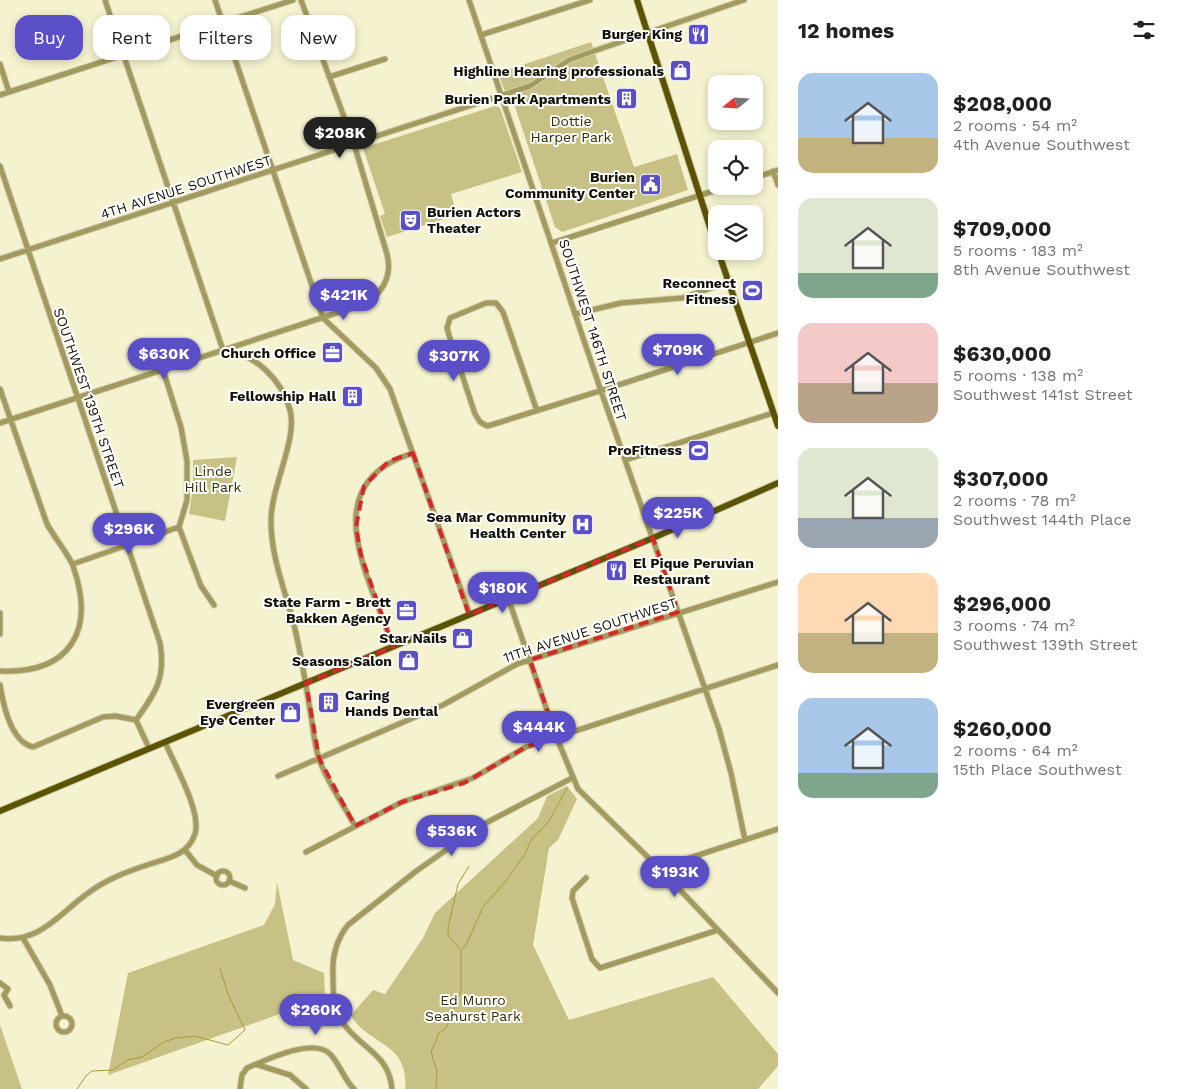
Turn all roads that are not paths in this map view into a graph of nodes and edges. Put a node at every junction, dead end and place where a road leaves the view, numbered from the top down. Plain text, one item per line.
1 (105, 0) edge
2 (215, 0) edge
3 (293, 0) edge
4 (301, 0) edge
5 (469, 0) edge
6 (590, 0) edge
7 (637, 0) edge
8 (744, 0) edge
9 (110, 15) edge
10 (220, 15) edge
11 (247, 15) edge
12 (648, 32) junction
13 (481, 35) junction
14 (385, 59) dead end
15 (111, 60) edge
16 (125, 60) edge
17 (235, 60) edge
18 (0, 64) edge
19 (329, 77) junction
20 (9, 92) junction
21 (0, 95) edge
22 (501, 96) junction
23 (354, 144) junction
24 (0, 166) edge
25 (272, 170) junction
26 (776, 171) edge
27 (763, 175) edge
28 (778, 185) edge
29 (708, 192) edge
30 (699, 195) junction
31 (172, 203) junction
32 (708, 222) edge
33 (552, 243) junction
34 (27, 251) junction
35 (0, 259) edge
36 (721, 260) edge
37 (729, 282) junction
38 (575, 314) junction
39 (323, 318) junction
40 (778, 333) edge
41 (749, 342) junction
42 (223, 350) junction
43 (163, 370) junction
44 (0, 389) edge
45 (601, 391) junction
46 (77, 398) junction
47 (537, 411) junction
48 (773, 413) junction
49 (12, 419) junction
50 (0, 423) edge
51 (778, 426) edge
52 (413, 453) junction
53 (625, 460) junction
54 (778, 483) edge
55 (179, 527) junction
56 (653, 538) junction
57 (127, 544) junction
58 (73, 564) junction
59 (778, 582) edge
60 (508, 598) junction
61 (214, 605) dead end
62 (678, 612) junction
63 (0, 613) edge
64 (470, 615) junction
65 (0, 634) edge
66 (393, 647) junction
67 (530, 660) junction
68 (778, 665) edge
69 (0, 671) edge
70 (306, 683) junction
71 (0, 685) edge
72 (704, 689) junction
73 (136, 720) junction
74 (556, 736) junction
75 (165, 742) junction
76 (149, 748) junction
77 (319, 758) junction
78 (278, 776) dead end
79 (572, 778) junction
80 (0, 811) edge
81 (355, 826) junction
82 (778, 830) edge
83 (745, 840) junction
84 (185, 850) junction
85 (306, 852) dead end
86 (662, 871) junction
87 (217, 876) junction
88 (586, 878) dead end
89 (229, 881) junction
90 (246, 888) dead end
91 (718, 930) junction
92 (0, 938) edge
93 (23, 938) junction
94 (0, 983) edge
95 (778, 993) edge
96 (10, 1006) dead end
97 (62, 1016) dead end
98 (258, 1065) junction
99 (240, 1089) edge
100 (306, 1089) edge
101 (354, 1089) edge
102 (392, 1089) edge

1 - 9 street
2 - 10 street
3 - 11 street
4 - 19 street
5 - 13 street, SOUTHWEST 146TH STREET
6 - 13 street
7 - 12 main road
8 - 12 street, 4TH AVENUE SOUTHWEST
12 - 22 street, 4TH AVENUE SOUTHWEST
12 - 30 main road
13 - 22 street, SOUTHWEST 146TH STREET
14 - 19 street
15 - 20 street
16 - 31 street
17 - 25 street
18 - 20 street
19 - 23 street
20 - 21 street
22 - 23 street, 4TH AVENUE SOUTHWEST
22 - 33 street, SOUTHWEST 146TH STREET
23 - 25 street, 4TH AVENUE SOUTHWEST
23 - 39 street
24 - 34 street, SOUTHWEST 139TH STREET
25 - 31 street, 4TH AVENUE SOUTHWEST
25 - 39 street
26 - 27 street
26 - 28 street
29 - 30 street
30 - 32 main road
30 - 33 street
31 - 34 street, 4TH AVENUE SOUTHWEST
31 - 42 street
33 - 38 street, SOUTHWEST 146TH STREET
34 - 35 street, 4TH AVENUE SOUTHWEST
34 - 46 street, SOUTHWEST 139TH STREET
36 - 37 main road
37 - 38 street
37 - 41 main road
38 - 45 street, SOUTHWEST 146TH STREET
39 - 42 street
39 - 52 street
40 - 41 street
41 - 45 street
41 - 48 main road
42 - 43 street
42 - 70 street
43 - 46 street
43 - 55 street
44 - 49 street
45 - 47 street
45 - 53 street, SOUTHWEST 146TH STREET
46 - 49 street
46 - 57 street, SOUTHWEST 139TH STREET
47 - 47 street
48 - 51 main road
48 - 53 street
49 - 50 street
49 - 58 street
52 - 64 street
52 - 66 street
53 - 56 street, SOUTHWEST 146TH STREET
54 - 56 main road
55 - 57 street
55 - 61 street
56 - 60 main road
56 - 62 street, SOUTHWEST 146TH STREET
57 - 58 street
57 - 73 street, SOUTHWEST 139TH STREET
58 - 69 street
59 - 62 street, 11TH AVENUE SOUTHWEST
60 - 64 main road
60 - 67 street
62 - 67 street, 11TH AVENUE SOUTHWEST
62 - 72 street, SOUTHWEST 146TH STREET
63 - 65 street
64 - 66 main road
66 - 70 main road
67 - 74 street
67 - 77 street, 11TH AVENUE SOUTHWEST
68 - 72 street
70 - 75 main road
70 - 77 street
71 - 73 street
72 - 74 street
72 - 83 street, SOUTHWEST 146TH STREET
73 - 76 street
74 - 79 street
74 - 81 street
75 - 76 main road
75 - 84 street
76 - 80 main road
77 - 78 street, 11TH AVENUE SOUTHWEST
77 - 81 street
79 - 86 street
79 - 102 street
81 - 85 street
82 - 83 street
83 - 86 street
84 - 87 street
84 - 93 street
86 - 91 street
87 - 89 street
87 - 89 street
88 - 91 street
89 - 90 street
91 - 95 street
92 - 93 street
93 - 97 street
94 - 96 street
98 - 99 street
98 - 100 street
98 - 101 street

